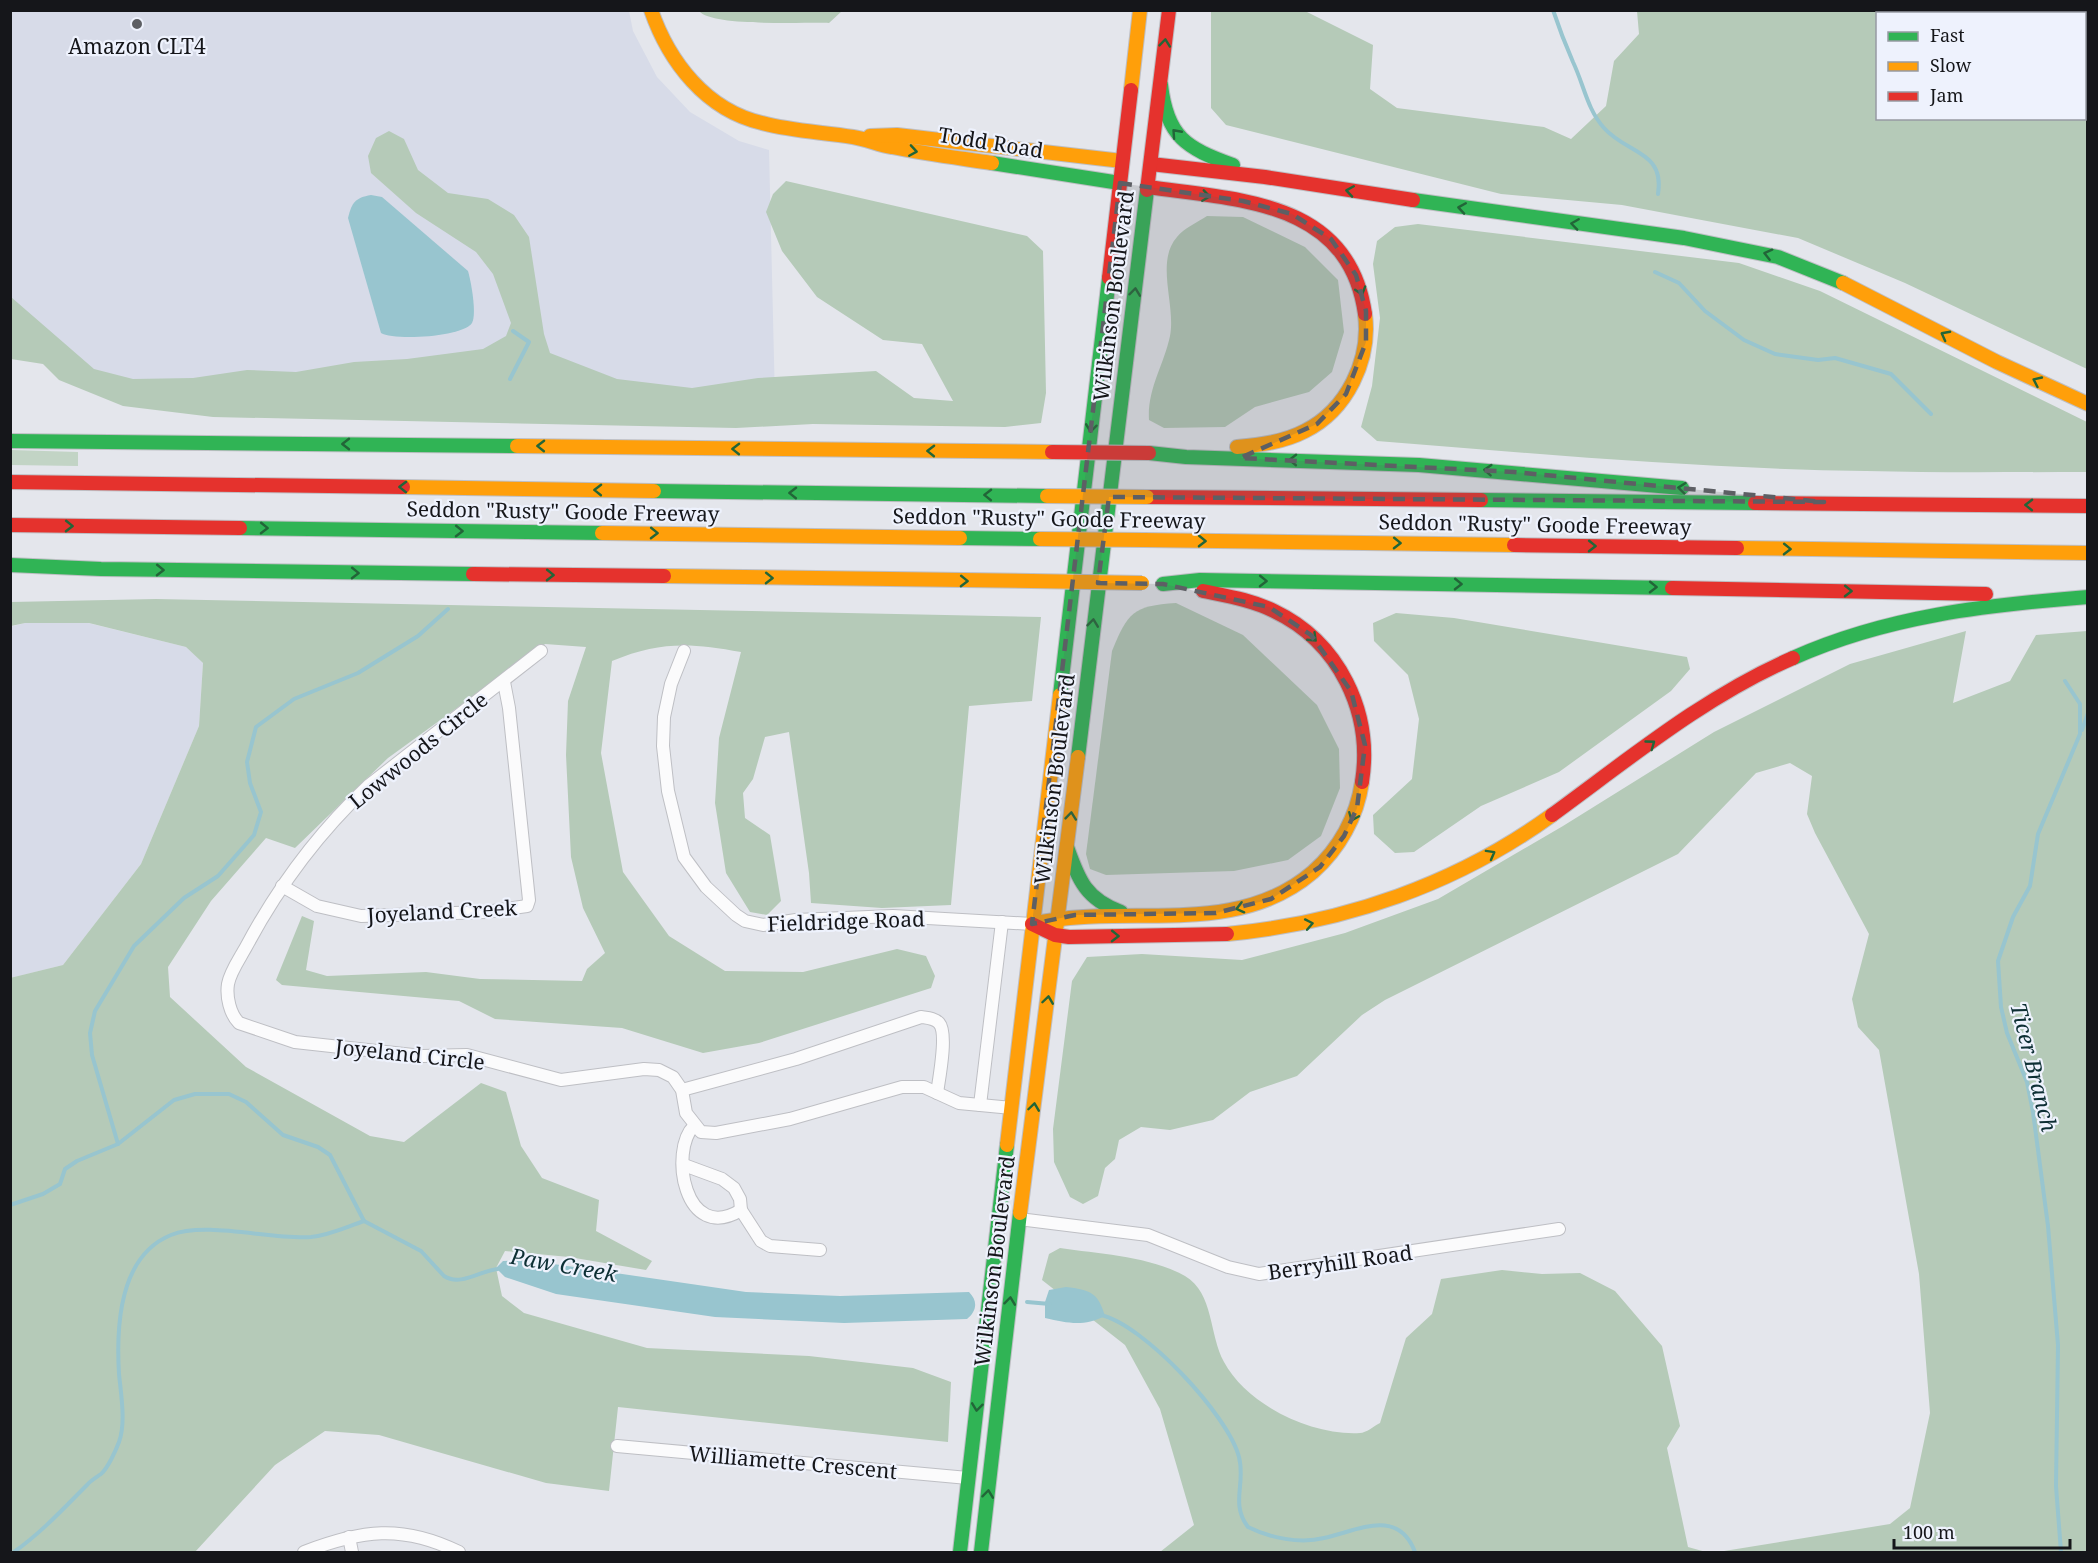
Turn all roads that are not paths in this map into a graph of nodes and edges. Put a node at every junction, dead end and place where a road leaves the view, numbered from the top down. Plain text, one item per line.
1 (651, 10) edge
2 (1140, 10) edge
3 (1168, 10) edge
4 (1161, 85) junction
5 (857, 137) junction
6 (1122, 161) junction
7 (1151, 164) junction
8 (1265, 177) junction
9 (1120, 183) junction
10 (1148, 187) junction
11 (2088, 404) edge
12 (10, 430) edge
13 (10, 441) edge
14 (68, 442) junction
15 (1149, 453) junction
16 (10, 482) edge
17 (1824, 502) junction
18 (2088, 506) edge
19 (10, 525) edge
20 (2088, 553) edge
21 (10, 565) edge
22 (101, 569) junction
23 (10, 577) edge
24 (1162, 584) junction
25 (2088, 596) edge
26 (541, 651) dead end
27 (684, 651) dead end
28 (504, 682) junction
29 (1067, 847) junction
30 (282, 886) junction
31 (1134, 915) junction
32 (1059, 916) junction
33 (1002, 922) junction
34 (1032, 924) junction
35 (1057, 936) junction
36 (1024, 994) junction
37 (682, 1090) junction
38 (938, 1093) junction
39 (980, 1105) junction
40 (1012, 1108) junction
41 (694, 1126) junction
42 (684, 1165) junction
43 (741, 1210) junction
44 (1019, 1219) junction
45 (1559, 1229) dead end
46 (820, 1250) dead end
47 (617, 1446) dead end
48 (968, 1478) junction
49 (349, 1537) junction
50 (960, 1551) edge
51 (304, 1552) edge
52 (352, 1552) edge
53 (459, 1552) edge
54 (981, 1552) edge

1 - 5 main road, Todd Road
2 - 6 main road, Wilkinson Boulevard
4 -> 3 main road, Wilkinson Boulevard
4 - 7 main road, Wilkinson Boulevard
8 -> 4 main road
5 - 6 main road, Todd Road
5 -> 9 main road, Todd Road
6 - 7 main road, Todd Road
6 - 9 main road, Wilkinson Boulevard
7 - 8 main road, Todd Road
7 - 10 main road, Wilkinson Boulevard
11 -> 8 main road
9 - 10 main road, Todd Road
9 -> 34 main road, Wilkinson Boulevard
10 -> 15 main road, Todd Road
29 -> 10 main road, Wilkinson Boulevard
12 - 14 main road
13 - 14 main road
15 -> 14 main road, bridge
17 -> 15 main road
17 -> 16 main road, Seddon "Rusty" Goode Freeway, bridge
18 -> 17 main road, Seddon "Rusty" Goode Freeway
19 -> 20 main road, Seddon "Rusty" Goode Freeway, bridge
21 - 22 main road
22 - 23 main road
22 -> 24 main road, bridge
24 -> 25 main road
24 -> 31 main road
35 -> 25 main road
26 - 28 street, Lowwoods Circle
27 - 33 street, Fieldridge Road
28 - 30 street, Lowwoods Circle
28 - 30 street, Joyeland Creek
29 - 31 main road
29 - 32 main road, Wilkinson Boulevard
30 - 37 street, Joyeland Circle
31 - 32 main road
32 - 34 main road
32 - 35 main road, Wilkinson Boulevard
33 - 34 street, Fieldridge Road
33 - 39 street
34 - 35 main road
34 - 36 main road, Wilkinson Boulevard
44 -> 35 main road, Wilkinson Boulevard
36 - 40 main road, Wilkinson Boulevard
36 - 44 main road
37 - 38 street
37 - 41 street
38 - 39 street
38 - 41 street
39 - 40 street
40 -> 48 main road, Wilkinson Boulevard
41 - 42 street
42 - 43 street
42 - 43 street
43 - 46 street
44 - 45 street, Berryhill Road
54 -> 44 main road, Wilkinson Boulevard
47 - 48 street, Williamette Crescent
48 - 50 main road, Wilkinson Boulevard
49 - 51 street
49 - 52 street
49 - 53 street
50 - 54 main road

